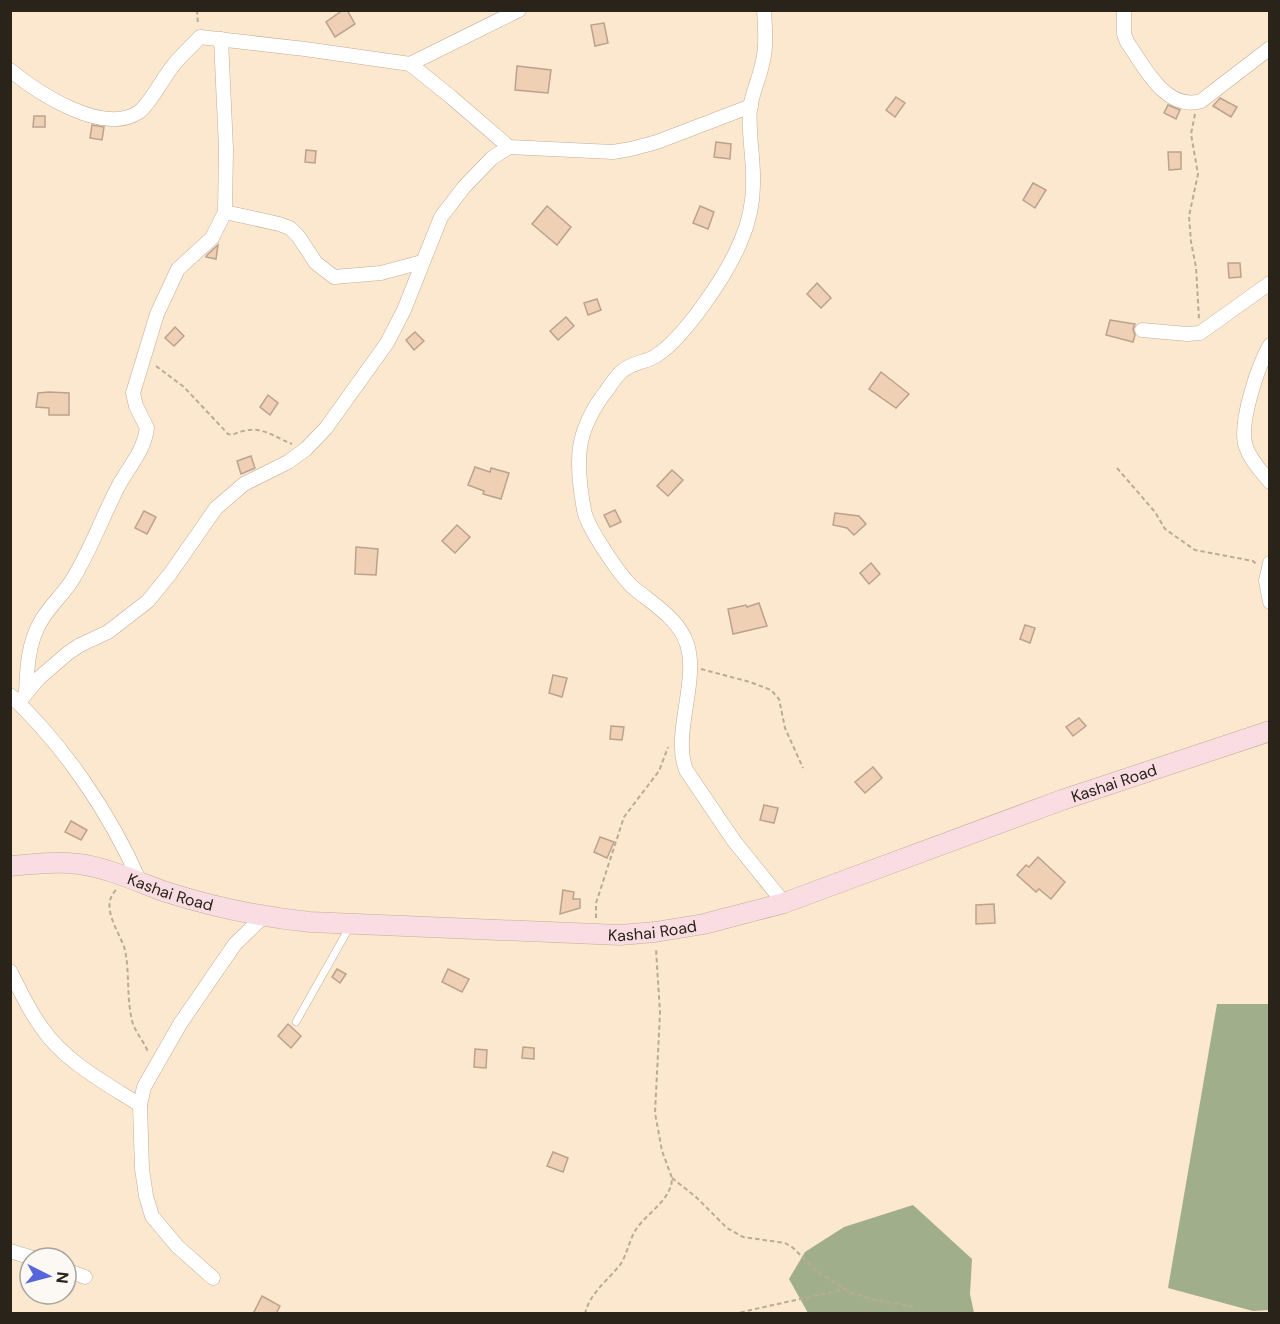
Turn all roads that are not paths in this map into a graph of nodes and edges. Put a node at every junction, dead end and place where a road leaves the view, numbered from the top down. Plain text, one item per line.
1 (519, 10) edge
2 (764, 10) edge
3 (1124, 10) edge
4 (221, 39) junction
5 (1269, 48) edge
6 (410, 64) junction
7 (10, 70) edge
8 (751, 106) junction
9 (509, 147) junction
10 (225, 212) junction
11 (422, 262) junction
12 (1269, 283) edge
13 (1142, 330) dead end
14 (1269, 345) edge
15 (1269, 482) edge
16 (1269, 563) edge
17 (1269, 602) edge
18 (18, 697) edge
19 (1269, 731) edge
20 (10, 866) edge
21 (135, 881) junction
22 (784, 903) junction
23 (263, 917) junction
24 (351, 923) junction
25 (10, 971) edge
26 (296, 1022) dead end
27 (140, 1105) junction
28 (78, 1274) edge
29 (85, 1277) dead end
30 (213, 1278) dead end

1 - 6 street
2 - 8 street
3 - 5 street
4 - 6 street
4 - 7 street
4 - 10 street
6 - 9 street
8 - 9 street
8 - 22 street
9 - 11 street
10 - 11 street
10 - 18 street
11 - 18 street
12 - 13 street
14 - 15 street
16 - 17 street
18 - 21 street
19 - 22 street, Kashai Road
20 - 21 street, Kashai Road
21 - 23 street, Kashai Road
22 - 24 street, Kashai Road
23 - 24 street, Kashai Road
23 - 27 street
24 - 26 lane
25 - 27 street
27 - 30 street
28 - 29 street

